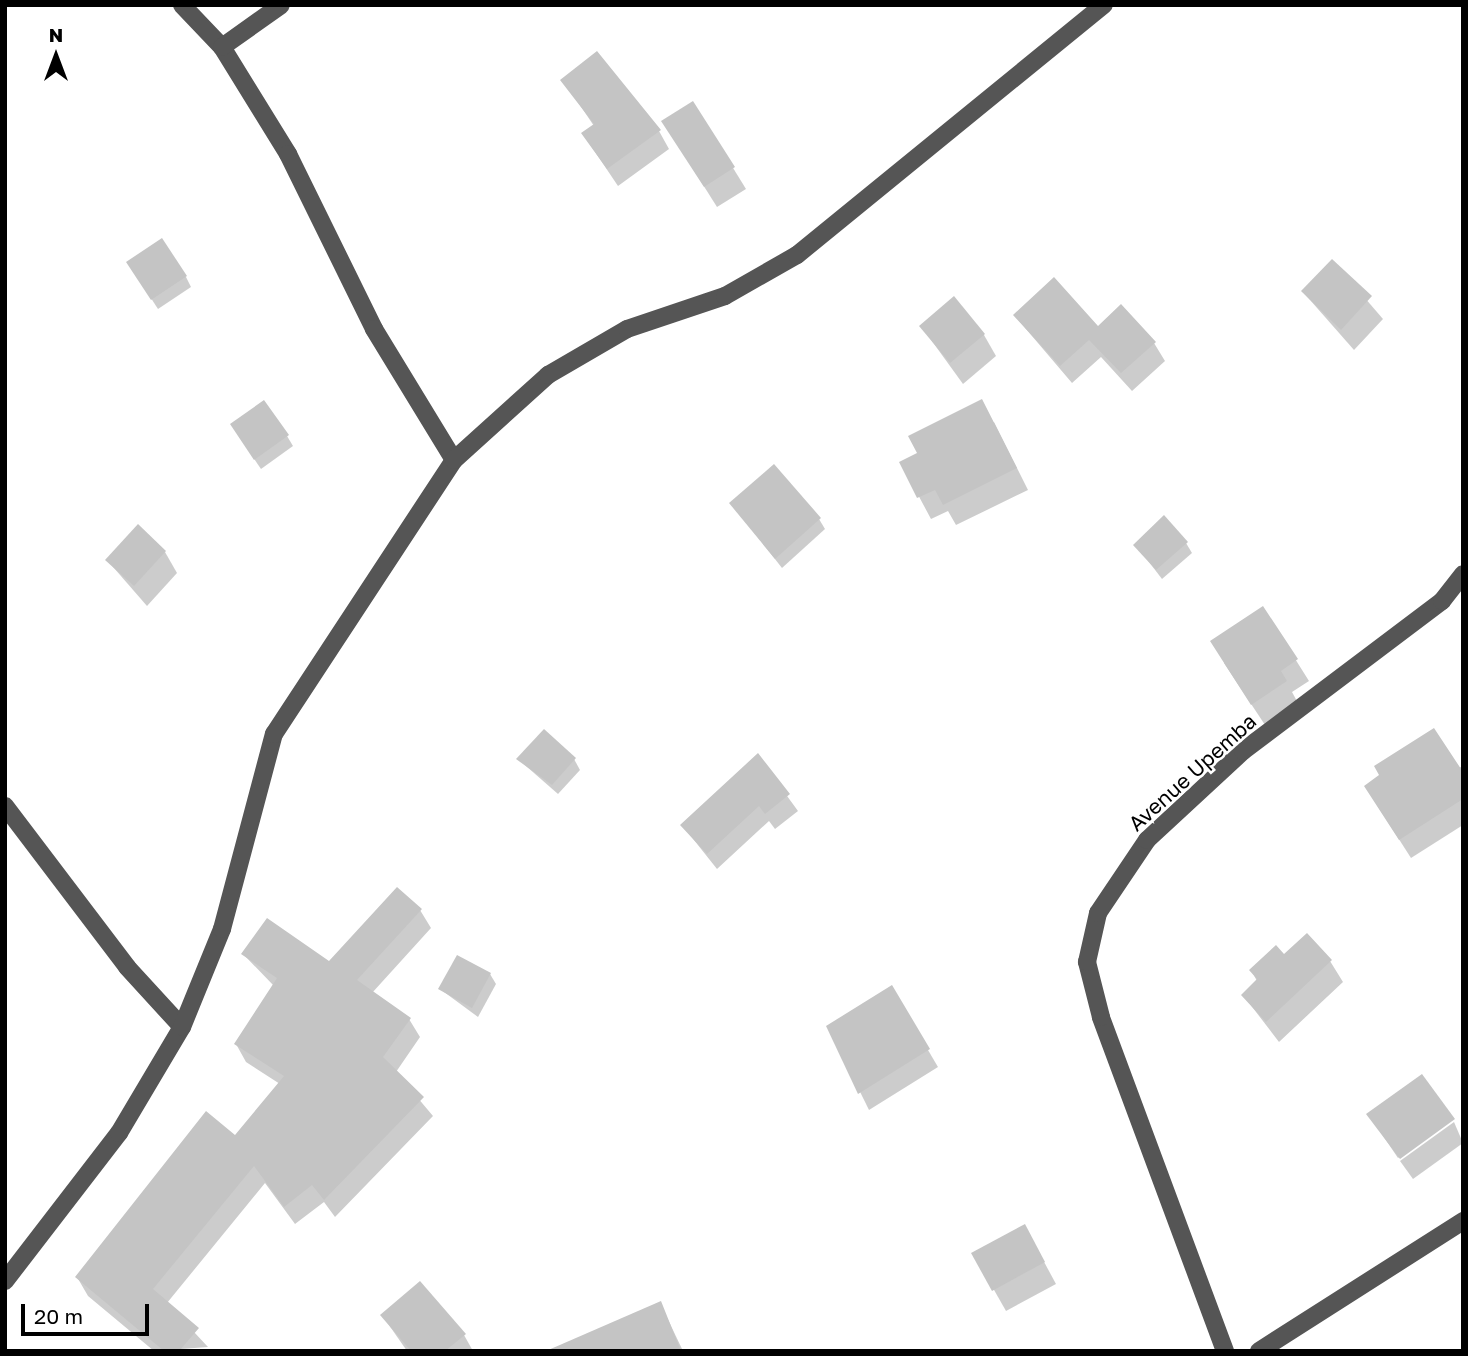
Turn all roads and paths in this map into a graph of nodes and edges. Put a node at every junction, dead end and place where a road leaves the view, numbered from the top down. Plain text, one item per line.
1 (182, 5) edge
2 (281, 5) edge
3 (1104, 5) edge
4 (222, 47) junction
5 (454, 460) junction
6 (1463, 574) edge
7 (5, 806) edge
8 (182, 1027) junction
9 (1463, 1221) edge
10 (5, 1281) edge
11 (1225, 1351) edge
12 (1259, 1351) edge

1 - 4 street
2 - 4 street
3 - 5 street
4 - 5 street
5 - 8 street
6 - 11 street, Avenue Upemba
7 - 8 street
8 - 10 street
9 - 12 street

